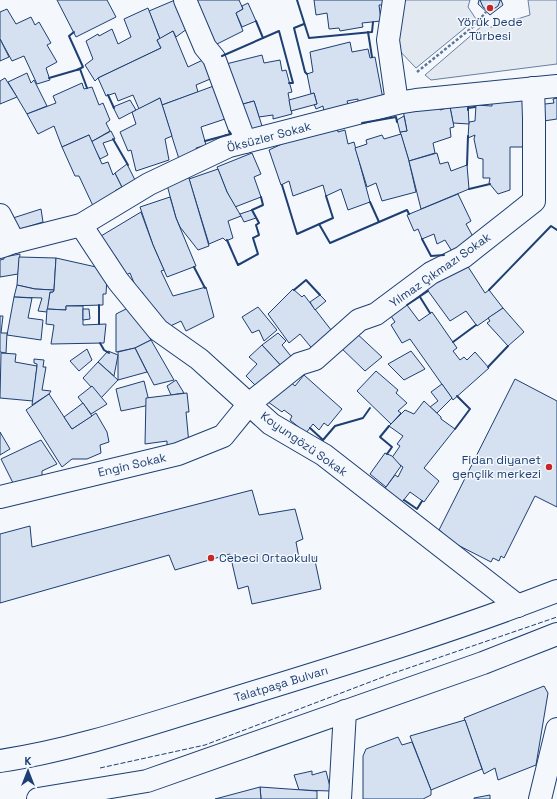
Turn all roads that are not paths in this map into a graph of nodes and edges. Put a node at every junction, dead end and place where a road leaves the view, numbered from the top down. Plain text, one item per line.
1 (184, 0) edge
2 (394, 0) edge
3 (557, 86) edge
4 (533, 88) junction
5 (396, 94) junction
6 (245, 142) junction
7 (0, 215) edge
8 (81, 225) junction
9 (7, 244) edge
10 (249, 404) junction
11 (0, 496) edge
12 (557, 592) edge
13 (518, 606) junction
14 (557, 634) edge
15 (345, 711) junction
16 (557, 729) edge
17 (0, 761) edge
18 (38, 799) edge
19 (340, 799) edge
20 (540, 799) edge

1 - 6 street
2 - 5 street
3 - 4 street, Öksüzler Sokak
4 - 5 street, Öksüzler Sokak
4 - 10 street, Yılmaz Çıkmazı Sokak
5 - 6 street, Öksüzler Sokak
6 - 8 street, Öksüzler Sokak
7 - 9 street
8 - 9 street, Öksüzler Sokak
8 - 10 street, Koyungözü Sokak
10 - 11 street, Engin Sokak
10 - 13 street, Koyungözü Sokak
12 - 13 street, Talatpaşa Bulvarı
13 - 17 street, Talatpaşa Bulvarı
14 - 15 street
15 - 18 street
15 - 19 street
16 - 20 street

